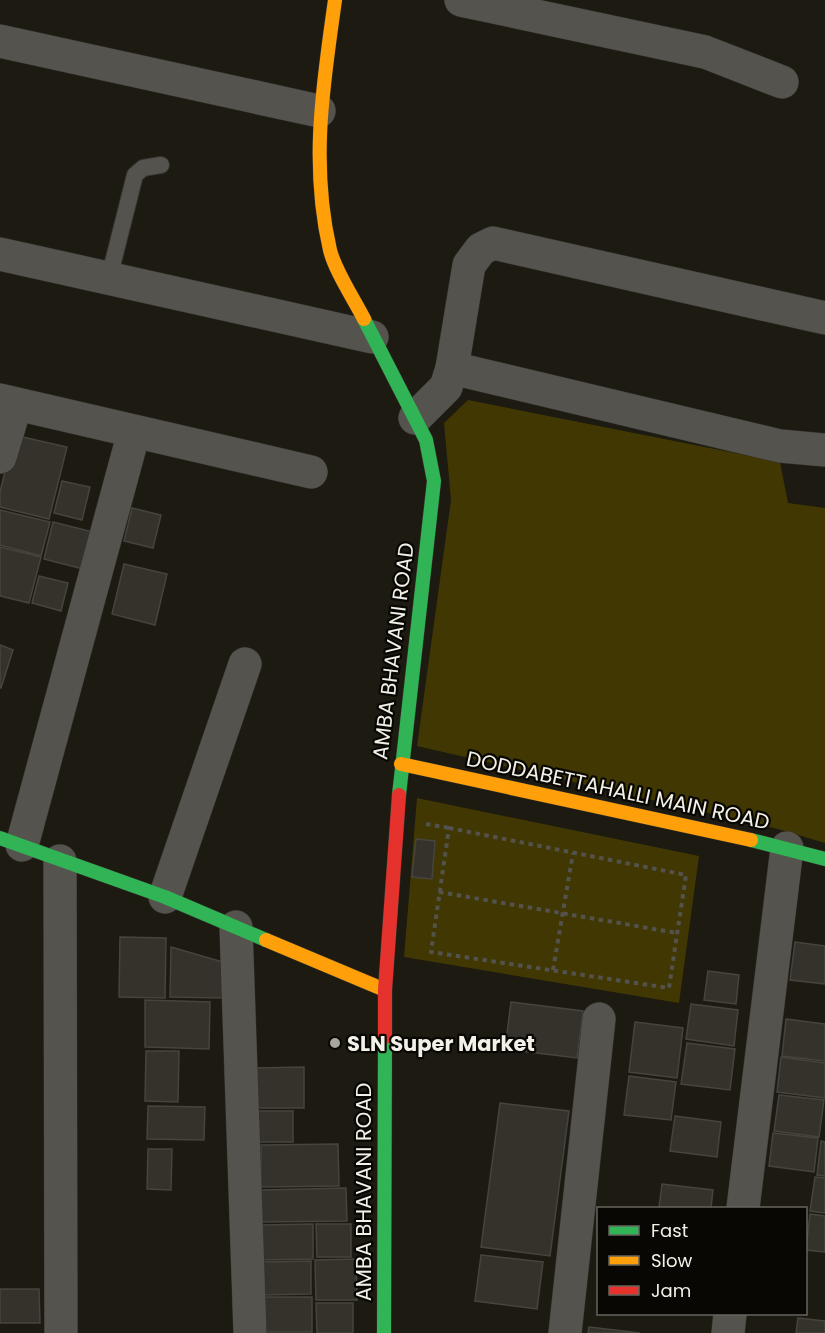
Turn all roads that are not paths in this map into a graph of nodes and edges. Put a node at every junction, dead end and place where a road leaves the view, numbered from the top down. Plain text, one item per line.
1 (335, 0) edge
2 (461, 0) edge
3 (0, 41) edge
4 (782, 82) dead end
5 (319, 111) junction
6 (161, 165) dead end
7 (0, 254) edge
8 (109, 278) junction
9 (825, 318) edge
10 (372, 337) junction
11 (452, 368) junction
12 (8, 402) edge
13 (415, 418) junction
14 (134, 432) junction
15 (825, 450) edge
16 (0, 457) edge
17 (311, 472) dead end
18 (245, 664) dead end
19 (401, 764) junction
20 (11, 842) edge
21 (787, 848) junction
22 (825, 859) edge
23 (60, 861) junction
24 (165, 897) junction
25 (236, 927) junction
26 (385, 990) junction
27 (599, 1019) dead end
28 (743, 1207) edge
29 (730, 1315) edge
30 (61, 1333) edge
31 (250, 1333) edge
32 (384, 1333) edge
33 (565, 1333) edge
34 (728, 1333) edge

1 - 5 street, AMBA BHAVANI ROAD
2 - 4 street
3 - 5 street
5 - 10 street, AMBA BHAVANI ROAD
6 - 8 lane
7 - 8 street
8 - 10 street
9 - 11 street
10 - 13 street, AMBA BHAVANI ROAD
11 - 13 street
11 - 15 street
12 - 14 street
12 - 16 street
13 - 19 street, AMBA BHAVANI ROAD
14 - 17 street
14 - 20 street
18 - 24 street
19 - 21 street, DODDABETTAHALLI MAIN ROAD
19 - 26 street, AMBA BHAVANI ROAD
20 - 23 street
21 - 22 street, DODDABETTAHALLI MAIN ROAD
21 - 28 street
23 - 24 street
23 - 30 street
24 - 25 street
25 - 26 street
25 - 31 street
26 - 32 street, AMBA BHAVANI ROAD
27 - 33 street
29 - 34 street

